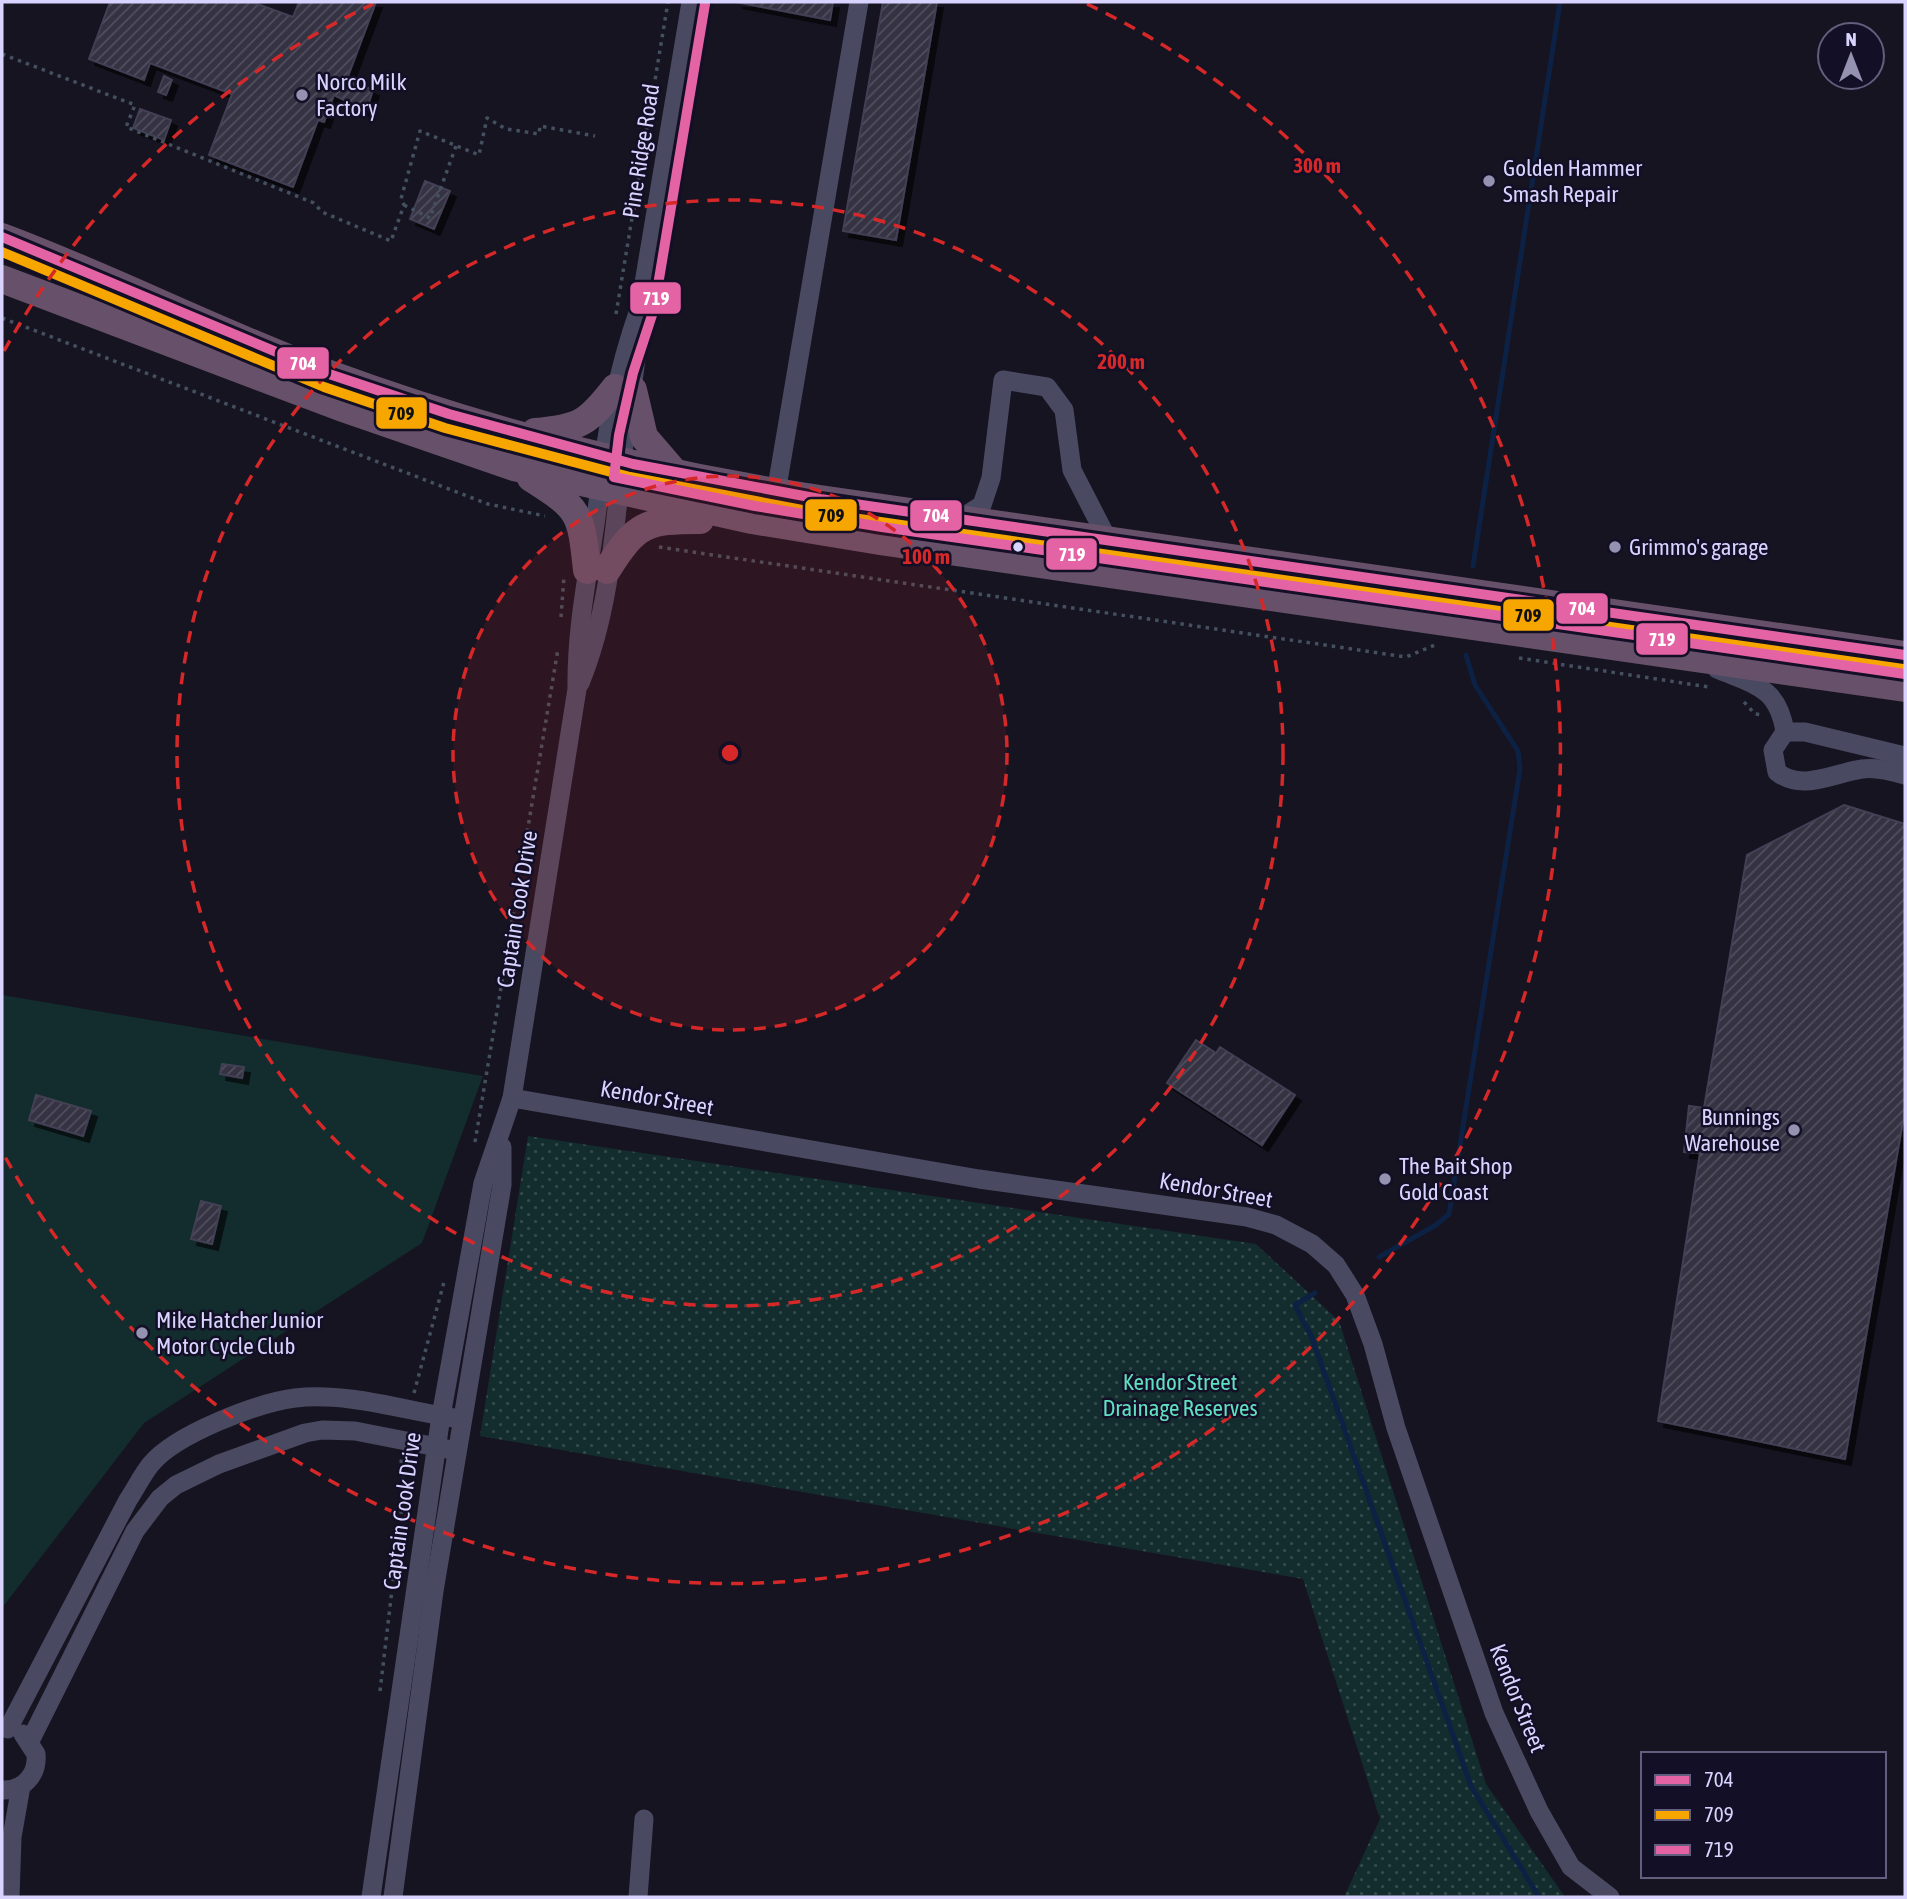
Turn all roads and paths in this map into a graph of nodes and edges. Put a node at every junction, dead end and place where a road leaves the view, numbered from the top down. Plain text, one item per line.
1 (668, 2) edge
2 (691, 2) edge
3 (859, 2) edge
4 (2, 54) edge
5 (595, 136) dead end
6 (456, 146) junction
7 (404, 205) junction
8 (2, 237) edge
9 (2, 279) edge
10 (622, 284) dead end
11 (624, 389) junction
12 (515, 434) junction
13 (613, 458) junction
14 (514, 467) junction
15 (675, 473) junction
16 (610, 490) junction
17 (776, 493) junction
18 (960, 519) junction
19 (752, 520) junction
20 (1108, 540) junction
21 (586, 570) junction
22 (560, 622) dead end
23 (559, 635) dead end
24 (1905, 655) edge
25 (1688, 656) junction
26 (1905, 688) edge
27 (1785, 732) junction
28 (1905, 756) edge
29 (1905, 775) edge
30 (512, 1098) junction
31 (501, 1136) junction
32 (475, 1146) dead end
33 (447, 1275) dead end
34 (414, 1391) dead end
35 (441, 1416) junction
36 (463, 1420) junction
37 (436, 1447) junction
38 (458, 1451) junction
39 (5, 1729) edge
40 (30, 1741) junction
41 (12, 1788) edge
42 (644, 1819) dead end
43 (2, 1859) edge
44 (9, 1897) edge
45 (371, 1897) edge
46 (393, 1897) edge
47 (638, 1897) edge
48 (1610, 1897) edge

1 - 10 path
2 - 11 street, Pine Ridge Road
3 - 17 street
4 - 7 path
5 - 6 path
6 - 7 path
6 - 7 path
8 - 12 highway
9 - 14 highway
11 - 12 highway
11 - 13 street, Pine Ridge Road
11 - 15 highway
12 - 13 highway
13 - 15 highway
13 - 16 street, Pine Ridge Road
14 - 16 highway
14 - 21 highway
15 - 17 highway
16 - 19 highway
16 - 21 street, Captain Cook Drive
17 - 18 highway
18 - 20 highway
18 - 20 street
19 - 21 highway
19 - 25 highway
20 - 24 highway
21 - 22 path
21 - 30 street, Captain Cook Drive
23 - 32 path
25 - 26 highway
25 - 27 street
27 - 28 street
27 - 29 street
30 - 31 street, Captain Cook Drive
30 - 48 street, Kendor Street
31 - 35 street, Captain Cook Drive
31 - 36 street, Captain Cook Drive
33 - 34 path
35 - 36 street
35 - 37 street, Captain Cook Drive
35 - 39 street
36 - 38 street, Captain Cook Drive
37 - 38 street
37 - 40 street
37 - 45 street, Captain Cook Drive
38 - 46 street, Captain Cook Drive
39 - 40 street
40 - 41 street
41 - 44 street
42 - 47 street
43 - 44 street

